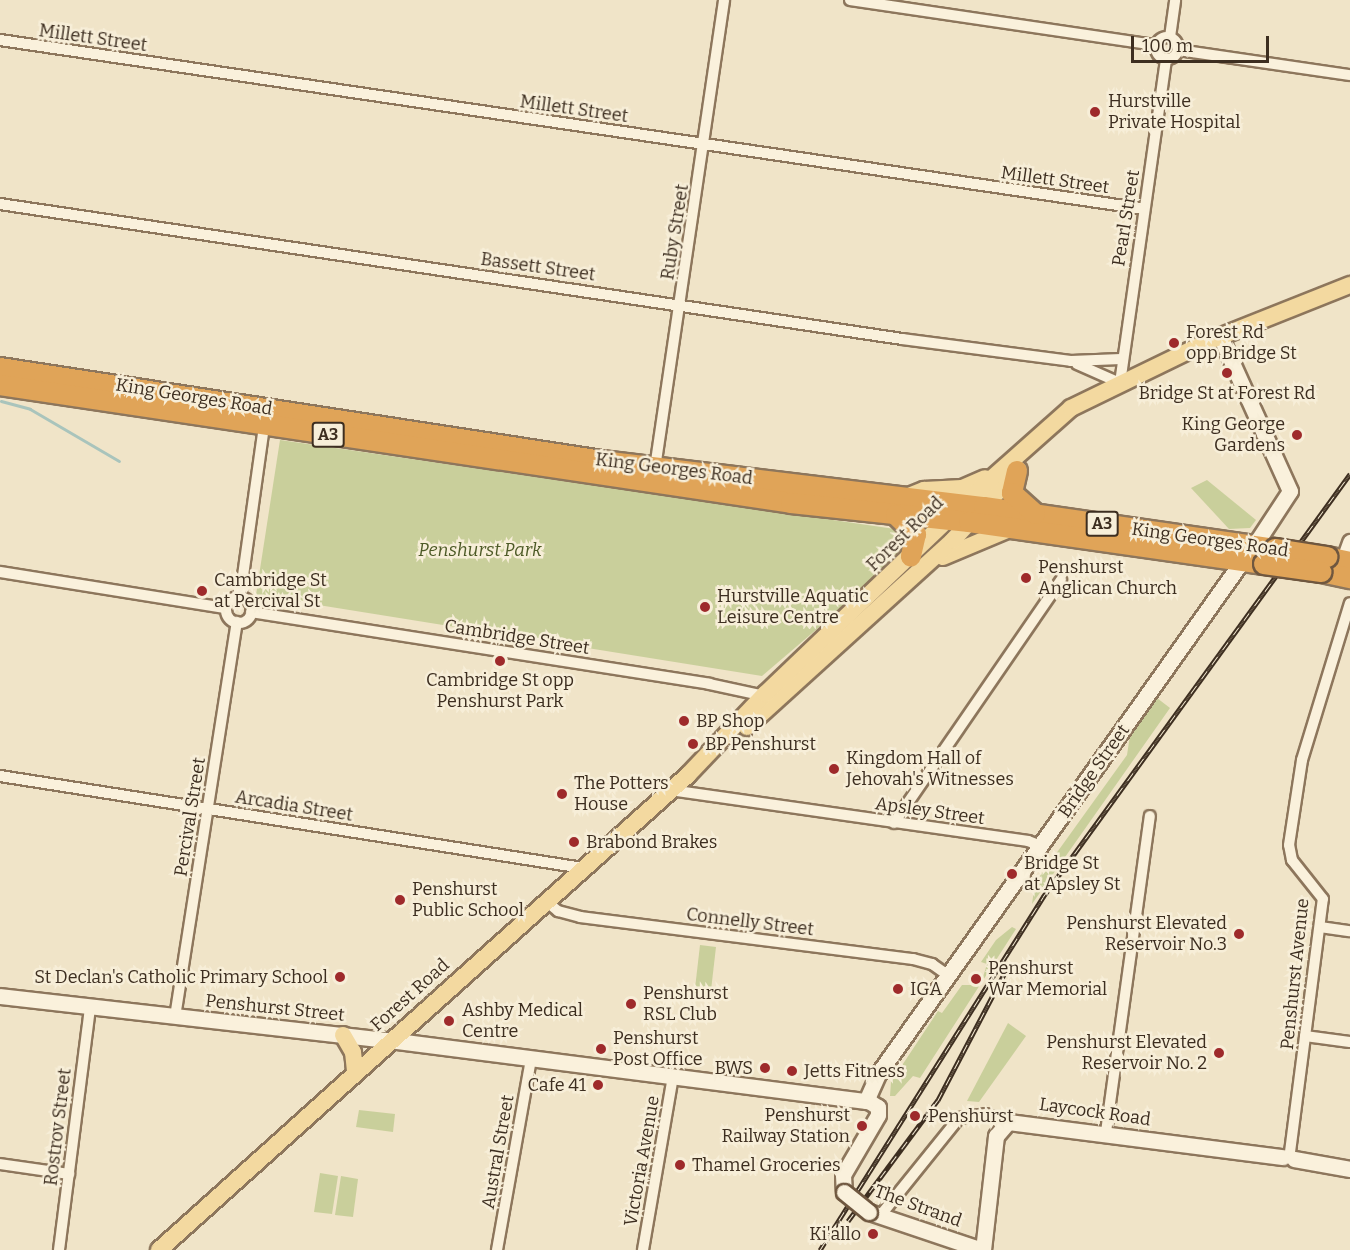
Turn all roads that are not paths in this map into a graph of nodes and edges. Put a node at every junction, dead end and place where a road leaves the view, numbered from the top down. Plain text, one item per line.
1 (724, 0) edge
2 (850, 0) edge
3 (1175, 0) edge
4 (1170, 37) junction
5 (0, 40) edge
6 (1156, 45) junction
7 (1178, 50) junction
8 (1166, 59) junction
9 (1350, 75) edge
10 (705, 145) junction
11 (0, 204) edge
12 (1144, 209) junction
13 (1350, 285) edge
14 (680, 305) junction
15 (1220, 336) junction
16 (1122, 359) junction
17 (1071, 362) junction
18 (0, 368) edge
19 (0, 385) edge
20 (1114, 386) junction
21 (223, 400) junction
22 (264, 426) junction
23 (655, 468) junction
24 (1009, 470) junction
25 (899, 507) junction
26 (984, 507) junction
27 (966, 514) junction
28 (1035, 514) junction
29 (948, 520) junction
30 (1012, 528) junction
31 (1350, 542) edge
32 (1248, 554) junction
33 (915, 564) junction
34 (1338, 568) edge
35 (0, 572) edge
36 (1061, 580) dead end
37 (240, 597) junction
38 (1349, 605) edge
39 (226, 608) junction
40 (251, 612) junction
41 (237, 622) junction
42 (770, 698) junction
43 (0, 776) edge
44 (670, 790) junction
45 (208, 809) junction
46 (1150, 816) dead end
47 (894, 823) junction
48 (1041, 846) junction
49 (584, 868) junction
50 (546, 901) junction
51 (1320, 927) junction
52 (1350, 931) edge
53 (949, 976) junction
54 (0, 996) edge
55 (90, 1008) junction
56 (175, 1017) junction
57 (343, 1035) junction
58 (1305, 1036) junction
59 (389, 1040) junction
60 (1350, 1042) edge
61 (531, 1059) junction
62 (355, 1071) junction
63 (673, 1077) junction
64 (866, 1101) junction
65 (1005, 1123) junction
66 (1106, 1132) junction
67 (1289, 1156) junction
68 (0, 1164) edge
69 (1350, 1169) edge
70 (69, 1174) junction
71 (874, 1214) junction
72 (59, 1250) edge
73 (159, 1250) edge
74 (497, 1250) edge
75 (643, 1250) edge
76 (982, 1250) edge

1 - 10 street, Ruby Street
2 - 6 street
3 - 4 street
4 - 6 street
4 - 7 street
5 - 10 street, Millett Street
6 - 8 street
7 - 8 street
7 - 9 street
8 - 12 street, Pearl Street
10 - 12 street, Millett Street
10 - 14 street, Ruby Street
11 - 14 street, Bassett Street
12 - 16 street, Pearl Street
13 - 15 main road, Forest Road
14 - 17 street, Bassett Street
14 - 23 street, Ruby Street
15 - 20 main road, Forest Road
15 - 32 main road, Bridge Street
16 - 17 street, Bassett Street
16 - 20 street, Pearl Street
17 - 20 street, Bassett Street
18 - 21 highway, King Georges Road / A3
19 - 22 highway, King Georges Road / A3
20 - 24 main road, Forest Road
21 - 22 highway
21 - 23 highway, King Georges Road / A3
22 - 25 highway, King Georges Road / A3
22 - 37 street
23 - 25 highway, King Georges Road / A3
24 - 25 main road
24 - 26 main road, Forest Road
24 - 27 main road, Forest Road
24 - 28 highway
25 - 27 highway, King Georges Road / A3
25 - 29 highway, King Georges Road / A3
25 - 33 highway
26 - 27 highway, King Georges Road / A3
26 - 28 highway, King Georges Road / A3
27 - 29 highway, King Georges Road / A3
27 - 30 highway, King Georges Road / A3
27 - 33 main road, Forest Road
28 - 32 highway, King Georges Road / A3
29 - 33 main road, Forest Road
30 - 32 highway, King Georges Road / A3
30 - 33 main road
31 - 34 main road
32 - 34 highway, King Georges Road / A3, bridge
32 - 48 main road, Bridge Street
33 - 42 main road, Forest Road
35 - 39 street
36 - 47 street
37 - 39 street
37 - 40 street
38 - 51 street, Penshurst Avenue
39 - 41 street
40 - 41 street
40 - 42 street, Cambridge Street
41 - 45 street, Percival Street
42 - 44 main road, Forest Road
43 - 45 street, Arcadia Street
44 - 47 street, Apsley Street
44 - 49 main road, Forest Road
45 - 49 street, Arcadia Street
45 - 56 street, Percival Street
46 - 66 street
47 - 48 street, Apsley Street
48 - 53 main road, Bridge Street
49 - 50 main road, Forest Road
50 - 53 street, Connelly Street
50 - 59 main road, Forest Road
51 - 52 street
51 - 58 street, Penshurst Avenue
53 - 64 main road, Bridge Street
54 - 55 main road, Penshurst Street
55 - 56 main road, Penshurst Street
55 - 70 street, Rostrov Street
56 - 57 main road, Penshurst Street
57 - 59 main road, Penshurst Street
57 - 62 main road
58 - 60 street
58 - 67 street, Penshurst Avenue
59 - 61 main road, Penshurst Street
59 - 62 main road, Forest Road
61 - 63 main road, Penshurst Street
61 - 74 street, Austral Street
62 - 73 main road, Forest Road
63 - 64 main road, Penshurst Street
63 - 75 street, Victoria Avenue
64 - 71 main road, The Strand, bridge
65 - 66 main road, Laycock Road
65 - 71 street, Laycock Road
65 - 76 main road
66 - 67 main road, Laycock Road
67 - 69 main road, Laycock Road
68 - 70 street
70 - 72 street, Rostrov Street
71 - 76 main road, The Strand

